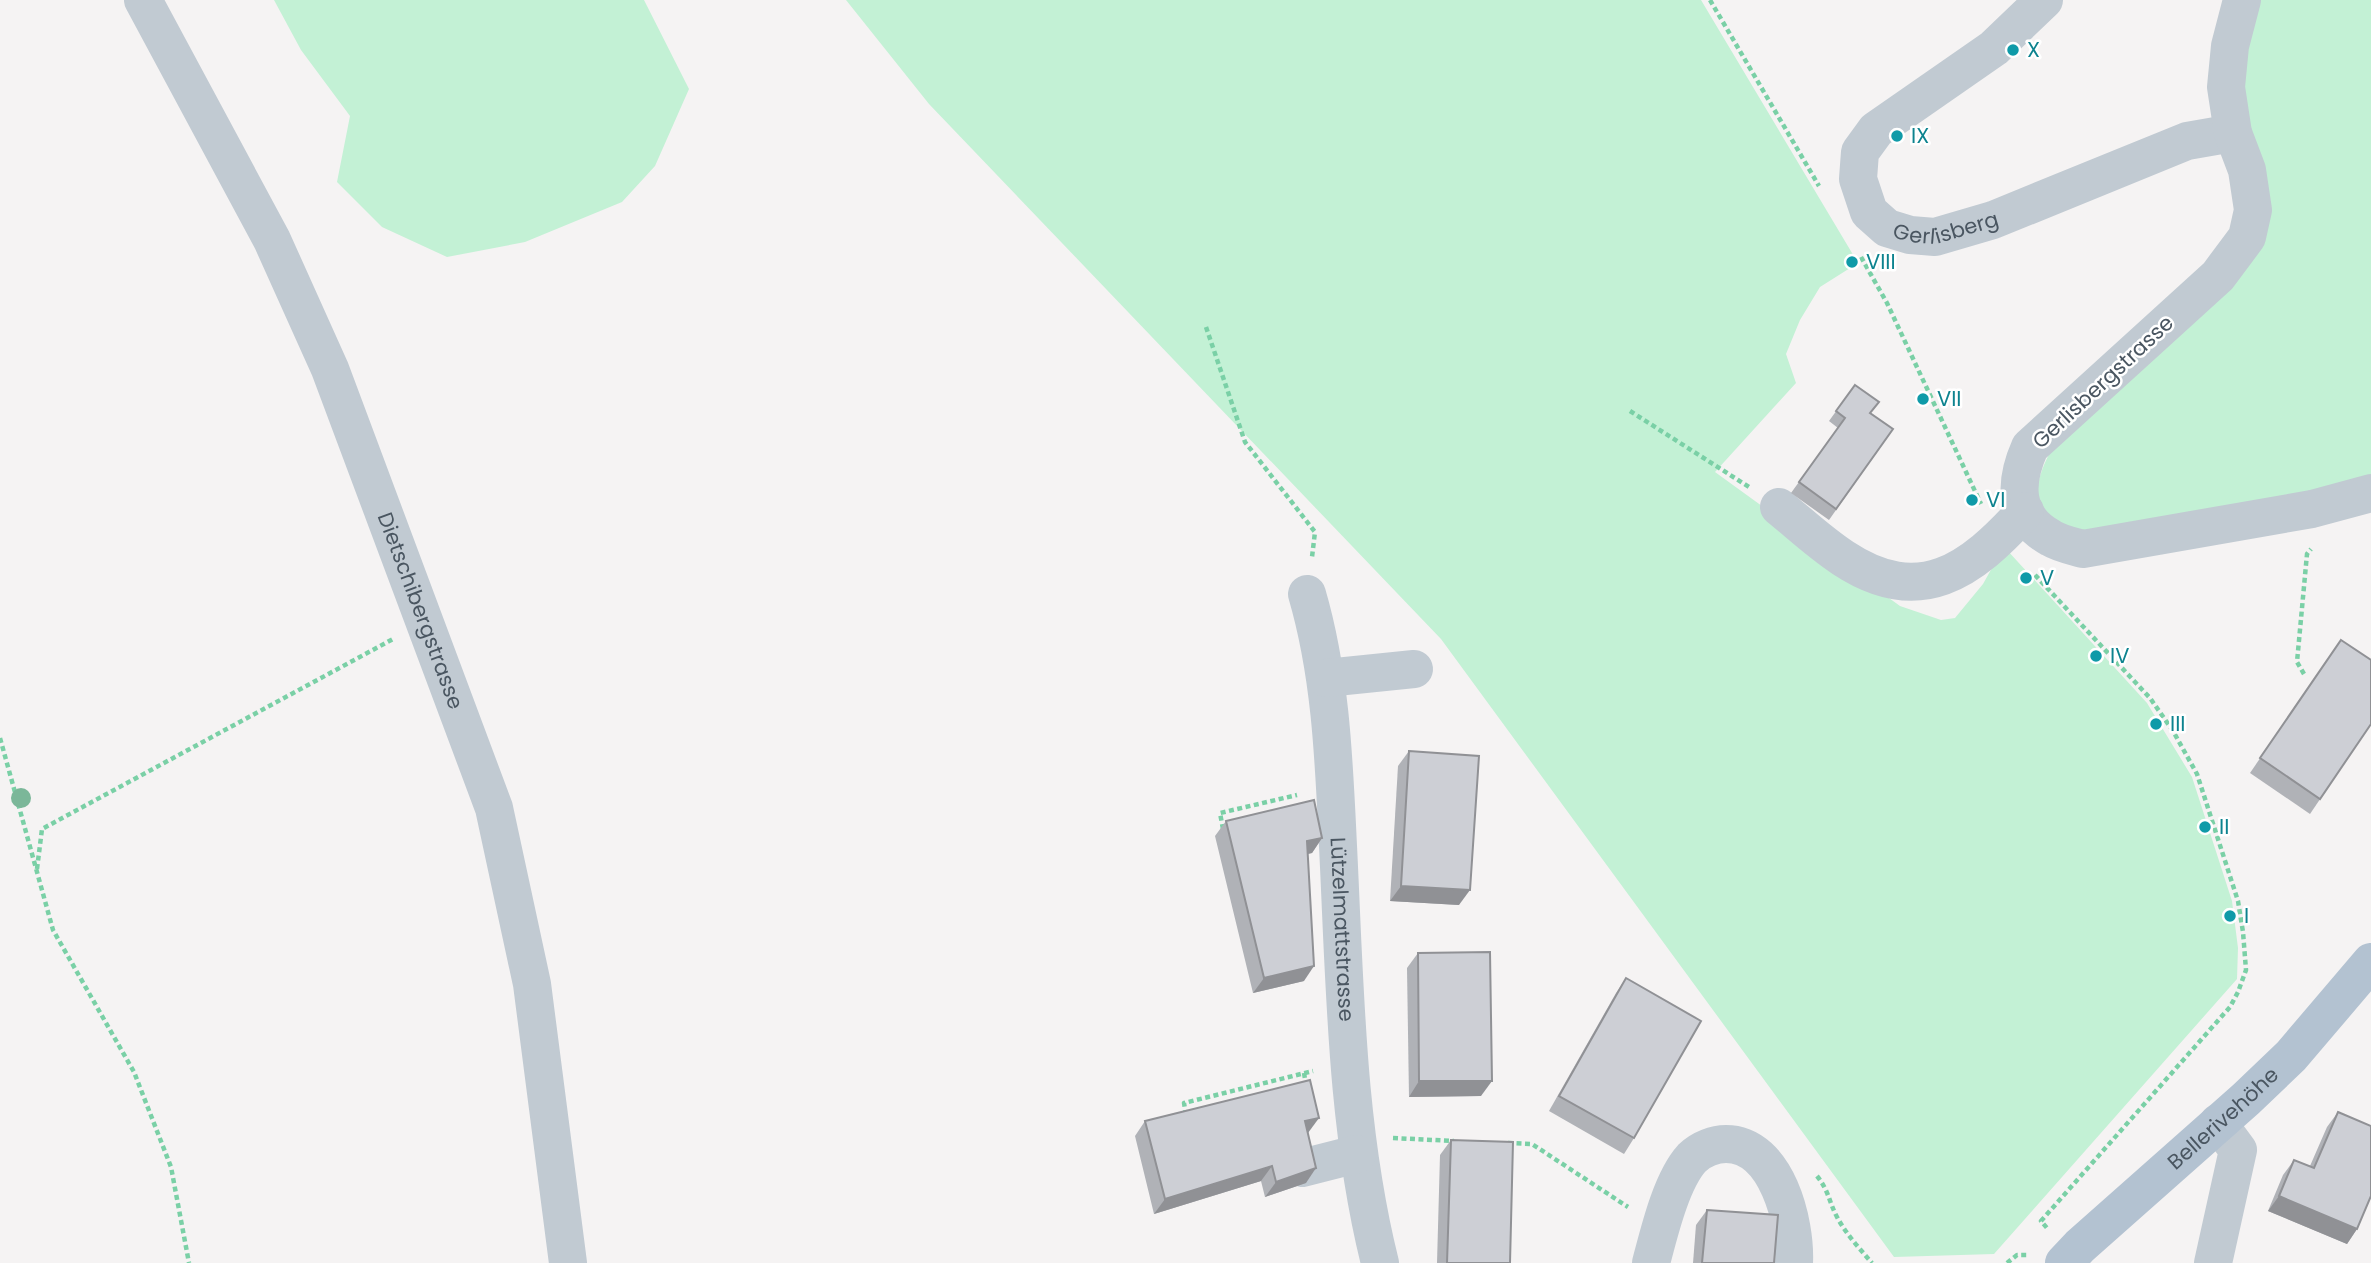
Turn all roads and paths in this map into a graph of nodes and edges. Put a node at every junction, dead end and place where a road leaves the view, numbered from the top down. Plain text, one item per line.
1 (143, 0) edge
2 (1710, 0) edge
3 (2045, 0) edge
4 (2242, 0) edge
5 (2233, 133) junction
6 (1822, 190) dead end
7 (1860, 255) dead end
8 (1206, 327) dead end
9 (1630, 411) dead end
10 (2371, 493) edge
11 (1779, 507) joint
12 (2312, 509) junction
13 (2013, 524) junction
14 (1307, 594) joint
15 (425, 622) junction
16 (1414, 669) dead end
17 (2304, 674) dead end
18 (1326, 678) junction
19 (0, 738) edge
20 (1335, 787) junction
21 (1224, 834) edge
22 (37, 873) junction
23 (2371, 962) edge
24 (1349, 1062) junction
25 (1188, 1122) edge
26 (2218, 1123) junction
27 (1466, 1141) edge
28 (1506, 1143) edge
29 (1373, 1146) junction
30 (1302, 1168) edge
31 (1656, 1246) edge
32 (2064, 1252) edge
33 (189, 1263) edge
34 (568, 1263) edge
35 (1380, 1263) edge
36 (1794, 1263) edge
37 (2007, 1263) edge
38 (2213, 1263) edge

1 - 15 street, Dietschibergstrasse
2 - 6 path
3 - 5 street, Gerlisberg
4 - 5 street, Gerlisbergstrasse
5 - 13 street, Gerlisbergstrasse
7 - 13 path
8 - 14 path
9 - 11 path
10 - 12 street
11 - 13 street
12 - 13 street
12 - 17 path
13 - 32 path
14 - 18 street, Lützelmattstrasse
15 - 22 path
15 - 34 street, Dietschibergstrasse
16 - 18 street
18 - 20 street, Lützelmattstrasse
19 - 22 path
20 - 21 path
20 - 24 street, Lützelmattstrasse
22 - 33 path
23 - 26 main road, Bellerivehöhe
24 - 25 path
24 - 29 street, Lützelmattstrasse
26 - 32 main road, Bellerivehöhe
26 - 38 street
27 - 29 path
28 - 31 path
29 - 30 street
29 - 35 street, Lützelmattstrasse
31 - 36 street
32 - 37 path

